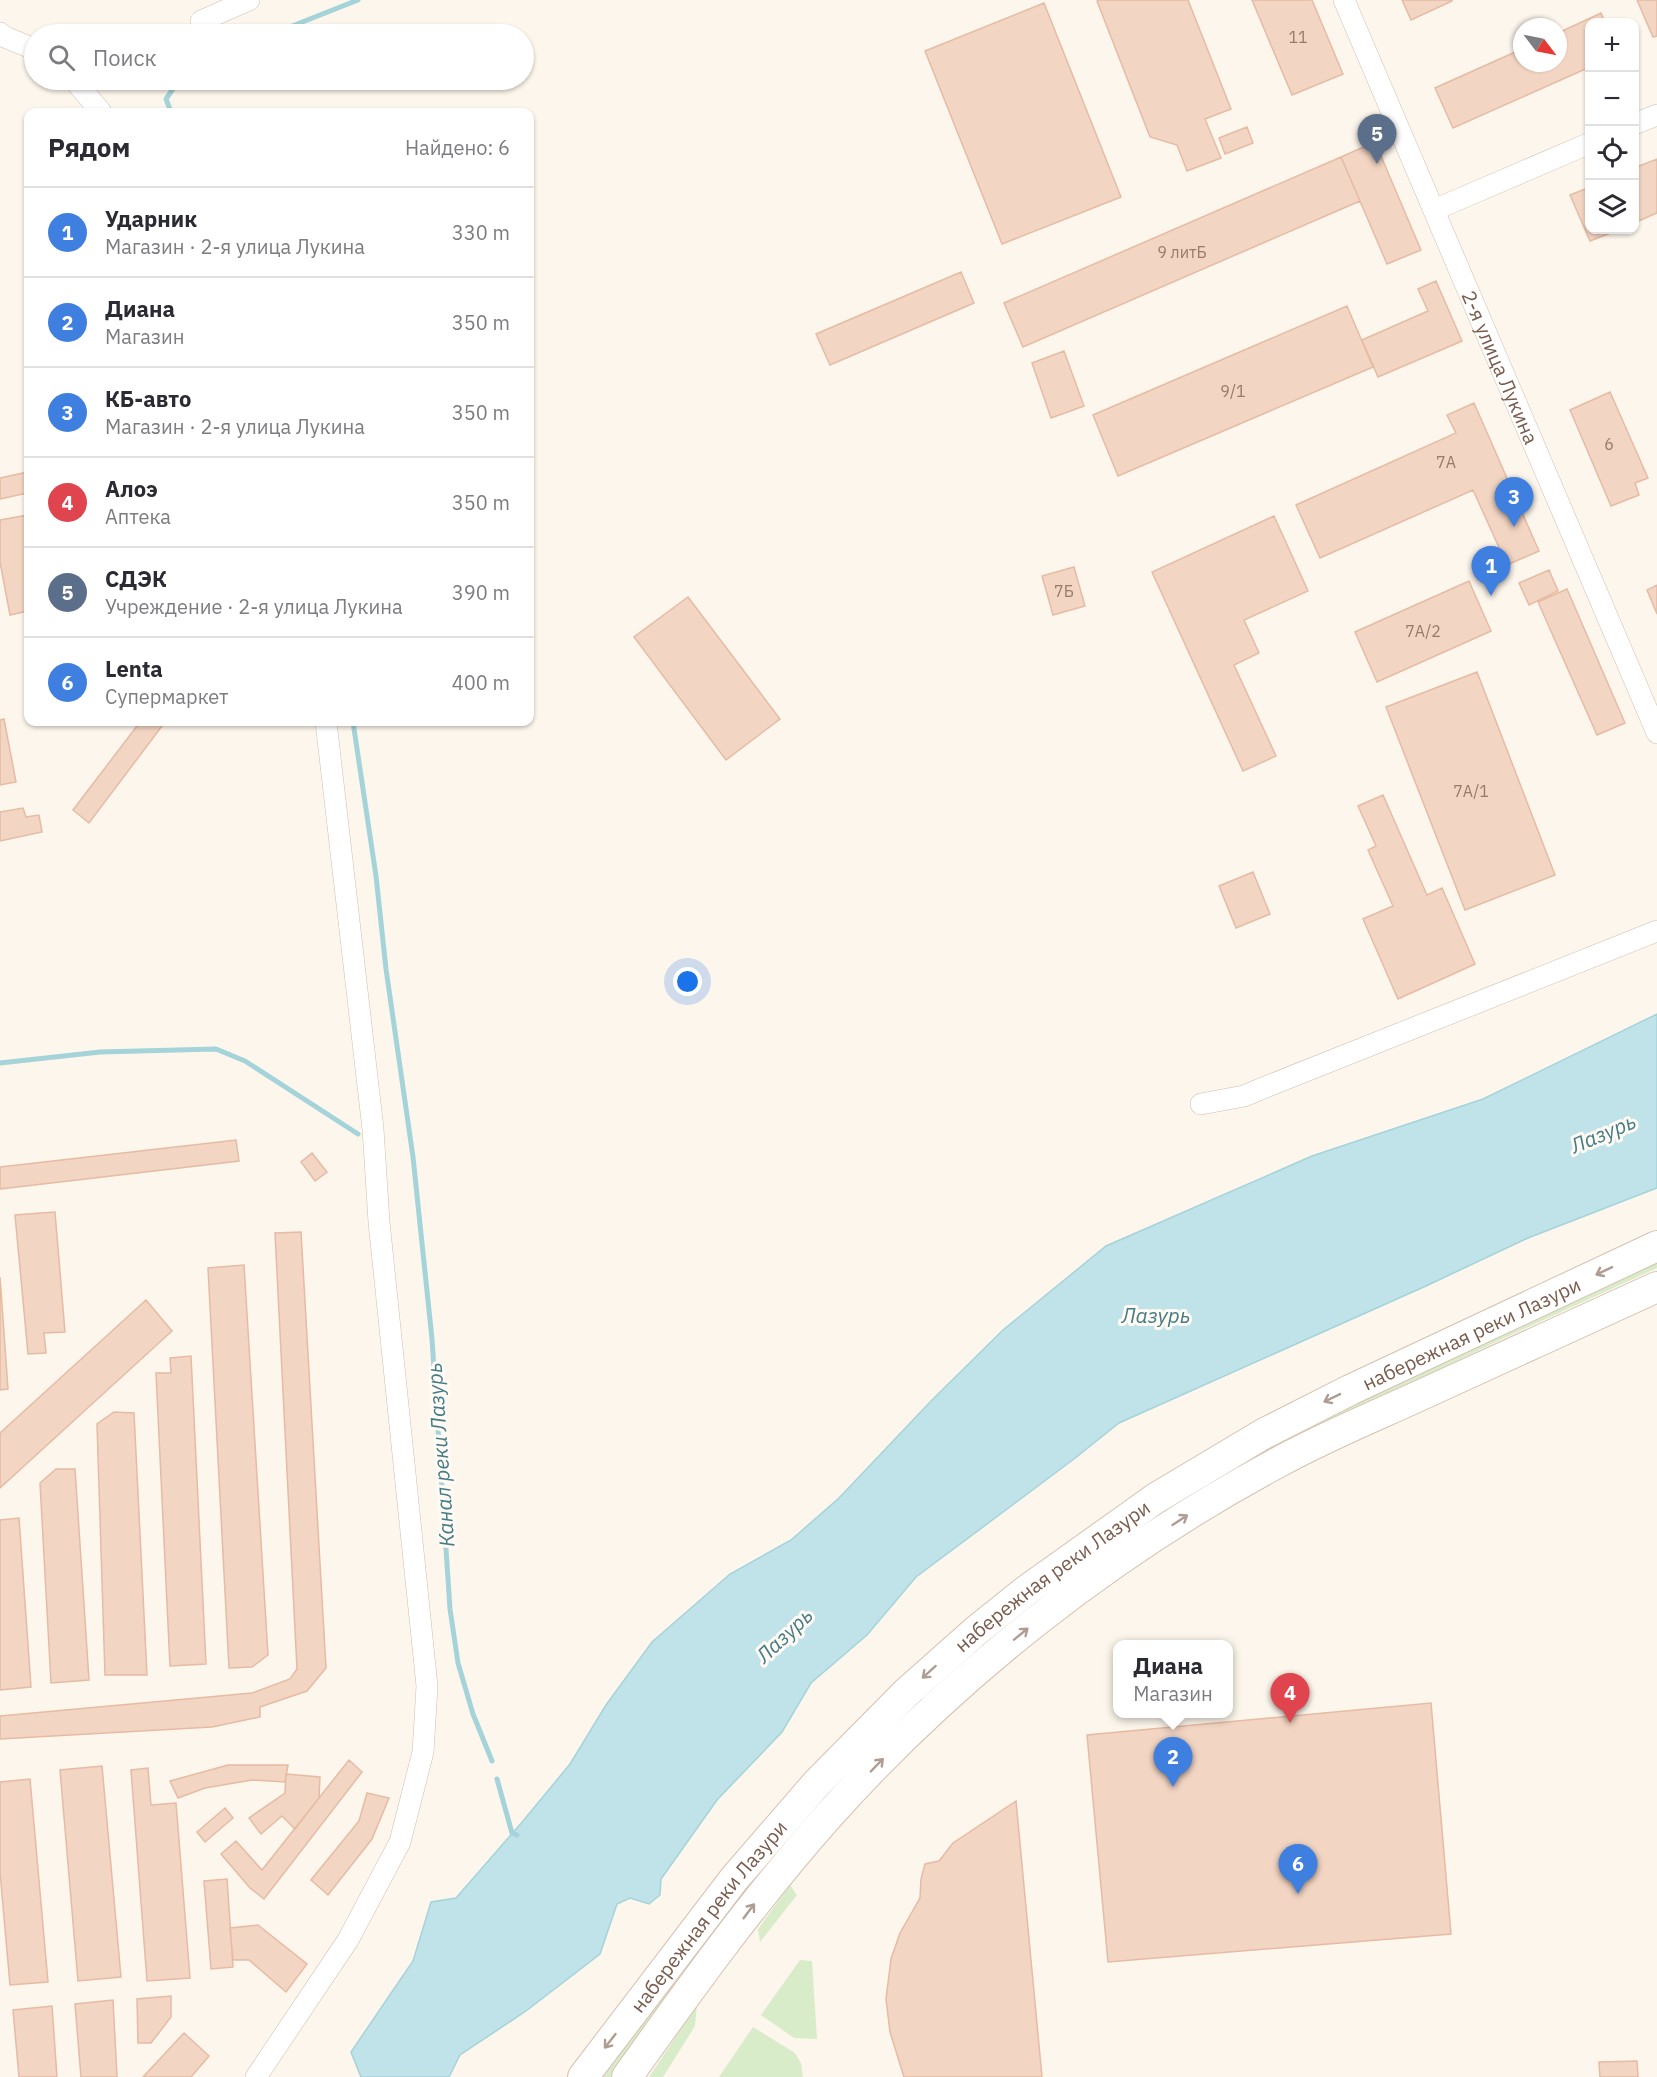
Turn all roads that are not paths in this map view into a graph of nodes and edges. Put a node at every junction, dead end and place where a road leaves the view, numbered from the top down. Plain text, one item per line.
1 (249, 0) edge
2 (1344, 0) edge
3 (201, 21) dead end
4 (0, 33) edge
5 (24, 44) edge
6 (83, 90) edge
7 (98, 108) edge
8 (1657, 115) edge
9 (1639, 122) edge
10 (1585, 145) edge
11 (1434, 210) junction
12 (326, 726) edge
13 (1657, 733) edge
14 (1657, 931) edge
15 (1201, 1104) dead end
16 (1657, 1246) edge
17 (1657, 1287) edge
18 (696, 1930) junction
19 (719, 1949) junction
20 (664, 1973) junction
21 (688, 1990) junction
22 (256, 2077) edge
23 (583, 2077) edge
24 (627, 2077) edge

1 - 3 street
2 - 11 street, 2-я улица Лукина
4 - 5 street
6 - 7 street
8 - 9 street
10 - 11 street
11 - 13 street, 2-я улица Лукина
12 - 22 street
14 - 15 street
16 -> 18 main road, набережная реки Лазури
19 -> 17 main road, набережная реки Лазури
18 - 19 main road
18 - 20 main road, набережная реки Лазури
19 - 21 main road, набережная реки Лазури
20 - 21 main road
20 -> 23 main road, набережная реки Лазури
21 - 24 main road, набережная реки Лазури

